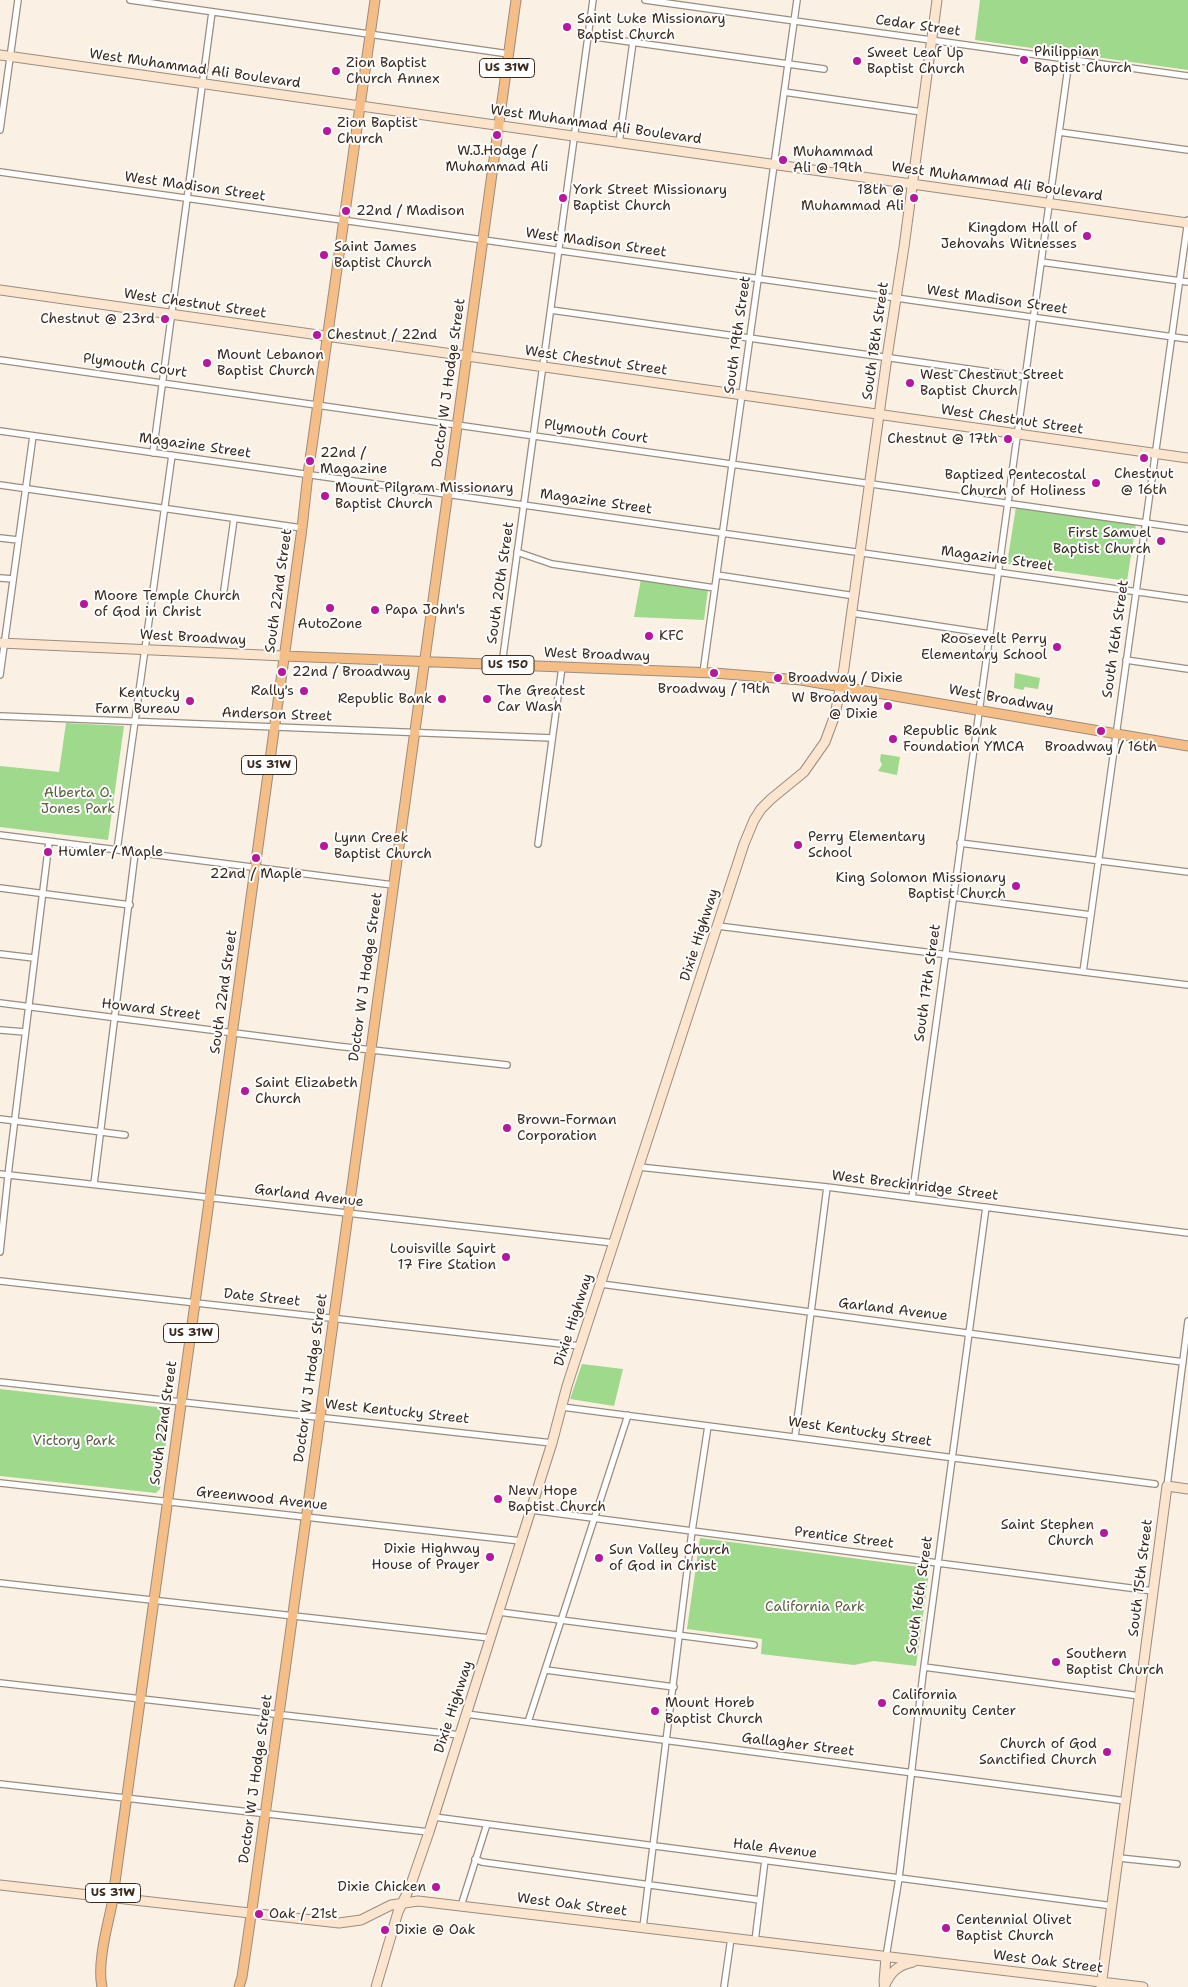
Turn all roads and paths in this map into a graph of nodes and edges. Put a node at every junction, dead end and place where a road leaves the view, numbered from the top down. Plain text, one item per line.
1 (18, 0) edge
2 (130, 0) edge
3 (375, 0) edge
4 (516, 0) edge
5 (593, 0) edge
6 (645, 0) edge
7 (797, 0) edge
8 (937, 0) edge
9 (212, 12) junction
10 (794, 21) junction
11 (371, 34) junction
12 (588, 36) junction
13 (931, 40) junction
14 (633, 42) junction
15 (509, 54) junction
16 (0, 55) edge
17 (10, 57) junction
18 (1069, 60) junction
19 (788, 64) junction
20 (824, 69) dead end
21 (1188, 76) edge
22 (203, 83) junction
23 (784, 92) junction
24 (360, 106) junction
25 (922, 112) junction
26 (498, 125) junction
27 (0, 130) edge
28 (1059, 132) junction
29 (574, 136) junction
30 (619, 143) junction
31 (1188, 150) edge
32 (774, 164) junction
33 (0, 172) edge
34 (912, 184) junction
35 (188, 199) junction
36 (1049, 204) junction
37 (345, 221) junction
38 (1188, 222) edge
39 (483, 240) junction
40 (558, 251) junction
41 (1041, 262) junction
42 (758, 279) junction
43 (1179, 281) junction
44 (1188, 282) edge
45 (0, 290) edge
46 (896, 298) junction
47 (551, 310) junction
48 (172, 315) junction
49 (1034, 318) junction
50 (329, 337) junction
51 (1171, 337) junction
52 (750, 338) junction
53 (1188, 339) edge
54 (467, 356) junction
55 (887, 357) junction
56 (0, 360) edge
57 (543, 367) junction
58 (1024, 377) junction
59 (163, 383) junction
60 (742, 395) junction
61 (318, 405) junction
62 (879, 416) junction
63 (457, 425) junction
64 (0, 431) edge
65 (1017, 434) junction
66 (33, 436) junction
67 (534, 436) junction
68 (153, 452) junction
69 (1155, 454) junction
70 (172, 455) junction
71 (1188, 458) edge
72 (732, 464) junction
73 (308, 474) junction
74 (870, 483) junction
75 (0, 485) edge
76 (26, 489) junction
77 (447, 494) junction
78 (1008, 503) junction
79 (524, 505) junction
80 (164, 508) junction
81 (234, 519) junction
82 (1146, 522) junction
83 (302, 528) junction
84 (1188, 528) edge
85 (723, 533) junction
86 (0, 538) edge
87 (18, 540) junction
88 (517, 552) junction
89 (860, 552) junction
90 (999, 572) junction
91 (717, 575) junction
92 (0, 578) edge
93 (13, 579) junction
94 (715, 588) junction
95 (224, 590) dead end
96 (1136, 591) junction
97 (855, 596) junction
98 (1188, 599) edge
99 (852, 613) junction
100 (990, 634) junction
101 (2, 643) edge
102 (145, 650) junction
103 (284, 656) junction
104 (1126, 660) junction
105 (424, 661) junction
106 (502, 664) junction
107 (562, 667) junction
108 (1188, 669) edge
109 (703, 673) junction
110 (0, 675) edge
111 (842, 686) junction
112 (979, 710) junction
113 (0, 716) edge
114 (135, 722) junction
115 (275, 727) junction
116 (414, 733) junction
117 (1116, 734) junction
118 (552, 738) junction
119 (1188, 746) edge
120 (0, 835) edge
121 (49, 842) junction
122 (960, 843) junction
123 (538, 844) dead end
124 (117, 850) junction
125 (135, 853) junction
126 (1099, 860) junction
127 (255, 868) junction
128 (1188, 872) edge
129 (393, 885) junction
130 (0, 888) edge
131 (42, 893) junction
132 (953, 897) junction
133 (130, 905) junction
134 (1091, 915) junction
135 (718, 926) junction
136 (0, 954) edge
137 (945, 954) junction
138 (34, 958) junction
139 (1083, 972) junction
140 (1188, 985) edge
141 (0, 1003) edge
142 (28, 1007) junction
143 (116, 1018) junction
144 (0, 1030) edge
145 (25, 1032) junction
146 (232, 1033) junction
147 (370, 1050) junction
148 (507, 1065) dead end
149 (0, 1119) edge
150 (14, 1121) junction
151 (101, 1132) junction
152 (125, 1135) dead end
153 (639, 1167) junction
154 (0, 1174) edge
155 (9, 1175) junction
156 (94, 1184) junction
157 (827, 1187) junction
158 (209, 1197) junction
159 (912, 1198) junction
160 (986, 1207) junction
161 (348, 1213) junction
162 (1188, 1233) edge
163 (614, 1243) junction
164 (0, 1252) edge
165 (0, 1281) edge
166 (601, 1284) junction
167 (195, 1303) junction
168 (811, 1312) junction
169 (333, 1318) junction
170 (1188, 1321) edge
171 (969, 1333) junction
172 (580, 1346) junction
173 (1186, 1350) edge
174 (1183, 1362) junction
175 (0, 1382) edge
176 (181, 1402) junction
177 (562, 1406) junction
178 (628, 1415) junction
179 (319, 1417) junction
180 (708, 1426) junction
181 (795, 1437) junction
182 (552, 1443) junction
183 (953, 1458) junction
184 (0, 1483) edge
185 (1156, 1484) dead end
186 (1167, 1486) junction
187 (1188, 1489) edge
188 (168, 1501) junction
189 (531, 1510) junction
190 (306, 1517) junction
191 (595, 1518) junction
192 (692, 1530) junction
193 (521, 1541) junction
194 (939, 1563) junction
195 (0, 1583) edge
196 (1153, 1592) junction
197 (154, 1600) junction
198 (498, 1612) junction
199 (292, 1616) junction
200 (563, 1620) junction
201 (679, 1635) junction
202 (490, 1638) junction
203 (754, 1645) dead end
204 (924, 1667) junction
205 (546, 1670) junction
206 (0, 1684) edge
207 (674, 1687) junction
208 (1140, 1696) junction
209 (140, 1699) junction
210 (466, 1714) junction
211 (278, 1715) junction
212 (528, 1722) junction
213 (460, 1735) junction
214 (667, 1740) junction
215 (911, 1772) junction
216 (0, 1784) edge
217 (126, 1798) junction
218 (1126, 1802) junction
219 (265, 1814) junction
220 (434, 1817) junction
221 (487, 1824) junction
222 (429, 1832) junction
223 (653, 1846) junction
224 (1119, 1858) junction
225 (475, 1859) junction
226 (765, 1860) junction
227 (1177, 1864) dead end
228 (899, 1878) junction
229 (0, 1885) edge
230 (648, 1886) junction
231 (112, 1897) junction
232 (760, 1900) junction
233 (403, 1902) junction
234 (461, 1906) junction
235 (1113, 1906) junction
236 (251, 1913) junction
237 (642, 1928) junction
238 (731, 1938) junction
239 (755, 1941) junction
240 (886, 1957) junction
241 (918, 1960) junction
242 (1102, 1985) edge
243 (102, 1987) edge
244 (238, 1987) edge
245 (376, 1987) edge
246 (724, 1987) edge
247 (884, 1987) edge
248 (1143, 1987) edge

1 - 17 street
2 - 9 street
3 - 11 main road, South 22nd Street / US 31W
4 - 15 main road, Doctor W J Hodge Street / US 31W
5 - 12 street, South 20th Street
6 - 10 street, Cedar Street
7 - 10 street, South 19th Street
8 - 13 main road, South 18th Street
9 - 11 street
9 - 22 street
10 - 13 street, Cedar Street
10 - 19 street, South 19th Street
11 - 15 street
11 - 24 main road, South 22nd Street / US 31W
12 - 14 street
12 - 29 street, South 20th Street
13 - 18 street, Cedar Street
13 - 25 main road, South 18th Street
14 - 19 street
14 - 30 street
15 - 26 main road, Doctor W J Hodge Street / US 31W
16 - 17 main road, West Muhammad Ali Boulevard
17 - 22 main road, West Muhammad Ali Boulevard
17 - 27 street
18 - 21 street, Cedar Street
18 - 28 street, South 17th Street
19 - 20 street
19 - 23 street, South 19th Street
22 - 24 main road, West Muhammad Ali Boulevard
22 - 35 street
23 - 25 street
23 - 32 street, South 19th Street
24 - 26 main road, West Muhammad Ali Boulevard
24 - 37 main road, South 22nd Street / US 31W
25 - 34 main road, South 18th Street
26 - 29 main road, West Muhammad Ali Boulevard
26 - 39 main road, Doctor W J Hodge Street / US 31W
28 - 31 street
28 - 36 street, South 17th Street
29 - 30 main road, West Muhammad Ali Boulevard
29 - 40 street, South 20th Street
30 - 32 main road, West Muhammad Ali Boulevard
32 - 34 main road, West Muhammad Ali Boulevard
32 - 42 street, South 19th Street
33 - 35 street, West Madison Street
34 - 36 main road, West Muhammad Ali Boulevard
34 - 46 main road, South 18th Street
35 - 37 street, West Madison Street
35 - 48 street
36 - 38 main road, West Muhammad Ali Boulevard
36 - 41 street, South 17th Street
37 - 39 street, West Madison Street
37 - 50 main road, South 22nd Street / US 31W
38 - 43 street, South 16th Street
39 - 40 street, West Madison Street
39 - 54 main road, Doctor W J Hodge Street / US 31W
40 - 42 street, West Madison Street
40 - 47 street, South 20th Street
41 - 43 street
41 - 49 street, South 17th Street
42 - 46 street, West Madison Street
42 - 52 street, South 19th Street
43 - 44 street
43 - 51 street, South 16th Street
45 - 48 main road, West Chestnut Street
46 - 49 street, West Madison Street
46 - 55 main road, South 18th Street
47 - 52 street
47 - 57 street, South 20th Street
48 - 50 main road, West Chestnut Street
48 - 59 street
49 - 51 street, West Madison Street
49 - 58 street, South 17th Street
50 - 54 main road, West Chestnut Street
50 - 61 main road, South 22nd Street / US 31W
51 - 53 street, West Madison Street
51 - 69 street, South 16th Street
52 - 55 street
52 - 60 street, South 19th Street
54 - 57 main road, West Chestnut Street
54 - 63 main road, Doctor W J Hodge Street / US 31W
55 - 58 street
55 - 62 main road, South 18th Street
56 - 59 street, Plymouth Court
57 - 60 main road, West Chestnut Street
57 - 67 street, South 20th Street
58 - 65 street, South 17th Street
59 - 61 street, Plymouth Court
59 - 68 street
60 - 62 main road, West Chestnut Street
60 - 72 street, South 19th Street
61 - 63 street, Plymouth Court
61 - 73 main road, South 22nd Street / US 31W
62 - 65 main road, West Chestnut Street
62 - 74 main road, South 18th Street
63 - 67 street, Plymouth Court
63 - 77 main road, Doctor W J Hodge Street / US 31W
64 - 66 street, Magazine Street
65 - 69 main road, West Chestnut Street
65 - 78 street, South 17th Street
66 - 68 street, Magazine Street
66 - 76 street
67 - 72 street, Plymouth Court
67 - 79 street, South 20th Street
68 - 70 street, Magazine Street
69 - 71 main road, West Chestnut Street
69 - 82 street, South 16th Street
70 - 73 street, Magazine Street
70 - 80 street
72 - 74 street, Plymouth Court
72 - 85 street, South 19th Street
73 - 77 street, Magazine Street
73 - 83 main road, South 22nd Street / US 31W
74 - 78 street, Plymouth Court
74 - 89 main road, South 18th Street
75 - 76 street
76 - 80 street
76 - 87 street
77 - 79 street, Magazine Street
77 - 105 main road, Doctor W J Hodge Street / US 31W
78 - 82 street, Plymouth Court
78 - 90 street, South 17th Street
79 - 85 street, Magazine Street
79 - 88 street, South 20th Street
80 - 81 street
80 - 102 street
81 - 83 street
81 - 95 street
82 - 84 street, Plymouth Court
82 - 96 street, South 16th Street
83 - 103 main road, South 22nd Street / US 31W
85 - 89 street, Magazine Street
85 - 91 street, South 19th Street
86 - 87 street
87 - 93 street
88 - 94 street
88 - 106 street, South 20th Street
89 - 90 street, Magazine Street
89 - 97 main road, South 18th Street
90 - 96 street, Magazine Street
90 - 100 street, South 17th Street
91 - 94 street, South 19th Street
91 - 97 street
92 - 93 street
93 - 101 street
94 - 109 street, South 19th Street
96 - 98 street, Magazine Street
96 - 104 street, South 16th Street
97 - 99 main road, South 18th Street
99 - 100 street
99 - 111 main road, South 18th Street
100 - 112 street, South 17th Street
101 - 102 main road, West Broadway
101 - 110 street
102 - 103 main road, West Broadway
102 - 114 street
103 - 105 main road, West Broadway / US 150
103 - 115 main road, South 22nd Street / US 31W
104 - 108 street
104 - 117 street, South 16th Street
105 - 106 main road, West Broadway / US 150
105 - 116 main road, Doctor W J Hodge Street / US 31W
106 - 107 main road, West Broadway / US 150
107 - 109 main road, West Broadway / US 150
107 - 118 street
109 - 111 main road, West Broadway / US 150
111 - 112 main road, West Broadway / US 150
111 - 135 main road, Dixie Highway
112 - 117 main road, West Broadway / US 150
112 - 122 street, South 17th Street
113 - 114 street, Anderson Street
114 - 115 street, Anderson Street
114 - 124 street
115 - 116 street, Anderson Street
115 - 127 main road, South 22nd Street / US 31W
116 - 118 street, Anderson Street
116 - 129 main road, Doctor W J Hodge Street / US 31W
117 - 119 main road, West Broadway / US 150
117 - 126 street, South 16th Street
118 - 123 street
120 - 121 street
121 - 124 street
121 - 131 street
122 - 126 street
122 - 132 street, South 17th Street
124 - 125 street
125 - 127 street
125 - 133 street
126 - 128 street
126 - 134 street, South 16th Street
127 - 129 street
127 - 146 main road, South 22nd Street / US 31W
129 - 147 main road, Doctor W J Hodge Street / US 31W
130 - 131 street
131 - 133 street
131 - 138 street
132 - 134 street
132 - 137 street, South 17th Street
133 - 143 street
134 - 139 street, South 16th Street
135 - 137 street
135 - 153 main road, Dixie Highway
136 - 138 street
137 - 139 street
137 - 159 street, South 17th Street
138 - 142 street
139 - 140 street
141 - 142 street, Howard Street
142 - 143 street, Howard Street
142 - 145 street
143 - 146 street, Howard Street
143 - 151 street
144 - 145 street
145 - 150 street
146 - 147 street, Howard Street
146 - 158 main road, South 22nd Street / US 31W
147 - 148 street, Howard Street
147 - 161 main road, Doctor W J Hodge Street / US 31W
149 - 150 street
150 - 151 street
150 - 155 street
151 - 152 street
151 - 156 street
153 - 157 street, West Breckinridge Street
153 - 163 main road, Dixie Highway
154 - 155 street, Garland Avenue
155 - 156 street, Garland Avenue
155 - 164 street
156 - 158 street, Garland Avenue
157 - 159 street, West Breckinridge Street
157 - 168 street
158 - 161 street, Garland Avenue
158 - 167 main road, South 22nd Street / US 31W
159 - 160 street, West Breckinridge Street
160 - 162 street, West Breckinridge Street
160 - 171 street, South 16th Street
161 - 163 street, Garland Avenue
161 - 169 main road, Doctor W J Hodge Street / US 31W
163 - 166 main road, Dixie Highway
165 - 167 street, Date Street
166 - 168 street, Garland Avenue
166 - 172 main road, Dixie Highway
167 - 169 street, Date Street
167 - 176 main road, South 22nd Street / US 31W
168 - 171 street, Garland Avenue
168 - 181 street
169 - 172 street, Date Street
169 - 179 main road, Doctor W J Hodge Street / US 31W
170 - 173 street, South 15th Street
171 - 174 street, Garland Avenue
171 - 183 street, South 16th Street
172 - 177 main road, Dixie Highway
173 - 174 street, South 15th Street
174 - 186 street, South 15th Street
175 - 176 street, West Kentucky Street
176 - 179 street, West Kentucky Street
176 - 188 main road, South 22nd Street / US 31W
177 - 178 street, West Kentucky Street
177 - 182 main road, Dixie Highway
178 - 180 street, West Kentucky Street
178 - 191 street
179 - 182 street, West Kentucky Street
179 - 190 main road, Doctor W J Hodge Street / US 31W
180 - 181 street, West Kentucky Street
180 - 192 street
181 - 183 street, West Kentucky Street
182 - 189 main road, Dixie Highway
183 - 185 street, West Kentucky Street
183 - 194 street, South 16th Street
184 - 188 street, Greenwood Avenue
186 - 187 main road
186 - 196 main road, South 15th Street
188 - 190 street, Greenwood Avenue
188 - 197 main road, South 22nd Street / US 31W
189 - 191 street, Prentice Street
189 - 193 main road, Dixie Highway
190 - 193 street, Greenwood Avenue
190 - 199 main road, Doctor W J Hodge Street / US 31W
191 - 192 street, Prentice Street
191 - 200 street
192 - 194 street, Prentice Street
192 - 201 street
193 - 198 main road, Dixie Highway
194 - 196 street, Prentice Street
194 - 204 street, South 16th Street
195 - 197 street
196 - 208 main road, South 15th Street
197 - 199 street
197 - 209 main road, South 22nd Street / US 31W
198 - 200 street
198 - 202 main road, Dixie Highway
199 - 202 street
199 - 211 main road, Doctor W J Hodge Street / US 31W
200 - 201 street
200 - 205 street
201 - 203 street
201 - 207 street
202 - 210 main road, Dixie Highway
204 - 208 street
204 - 215 street, South 16th Street
205 - 207 street
205 - 212 street
206 - 209 street
207 - 214 street
208 - 218 main road, South 15th Street
209 - 211 street
209 - 217 main road, South 22nd Street / US 31W
210 - 212 street, Gallagher Street
210 - 213 main road, Dixie Highway
211 - 213 street
211 - 219 main road, Doctor W J Hodge Street / US 31W
212 - 214 street, Gallagher Street
213 - 220 main road, Dixie Highway
214 - 215 street, Gallagher Street
214 - 223 street
215 - 218 street, Gallagher Street
215 - 228 street, South 16th Street
216 - 217 street
217 - 219 street
217 - 231 main road, South 22nd Street / US 31W
218 - 224 main road, South 15th Street
219 - 222 street
219 - 236 main road, Doctor W J Hodge Street / US 31W
220 - 221 street, Hale Avenue
220 - 222 main road, Dixie Highway
221 - 223 street, Hale Avenue
221 - 225 street
222 - 233 main road, Dixie Highway
223 - 226 street, Hale Avenue
223 - 230 street
224 - 227 street
224 - 235 main road, South 15th Street
225 - 230 street
225 - 234 street
226 - 228 street, Hale Avenue
226 - 232 street
228 - 235 street, Hale Avenue
228 - 240 street, South 16th Street
229 - 231 main road, West Oak Street
230 - 232 street
230 - 237 street
231 - 236 main road, West Oak Street
231 - 243 main road, South 22nd Street / US 31W
232 - 239 street
233 - 234 main road, West Oak Street
233 - 236 main road, West Oak Street
233 - 245 main road, Dixie Highway
234 - 237 main road, West Oak Street
235 - 242 main road, South 15th Street
236 - 244 main road, Doctor W J Hodge Street / US 31W
237 - 238 main road, West Oak Street
238 - 239 main road, West Oak Street
238 - 246 street
239 - 240 main road, West Oak Street
240 - 241 main road, West Oak Street
240 - 247 main road, South 16th Street
241 - 242 main road, West Oak Street
241 - 247 main road
242 - 248 main road, West Oak Street

